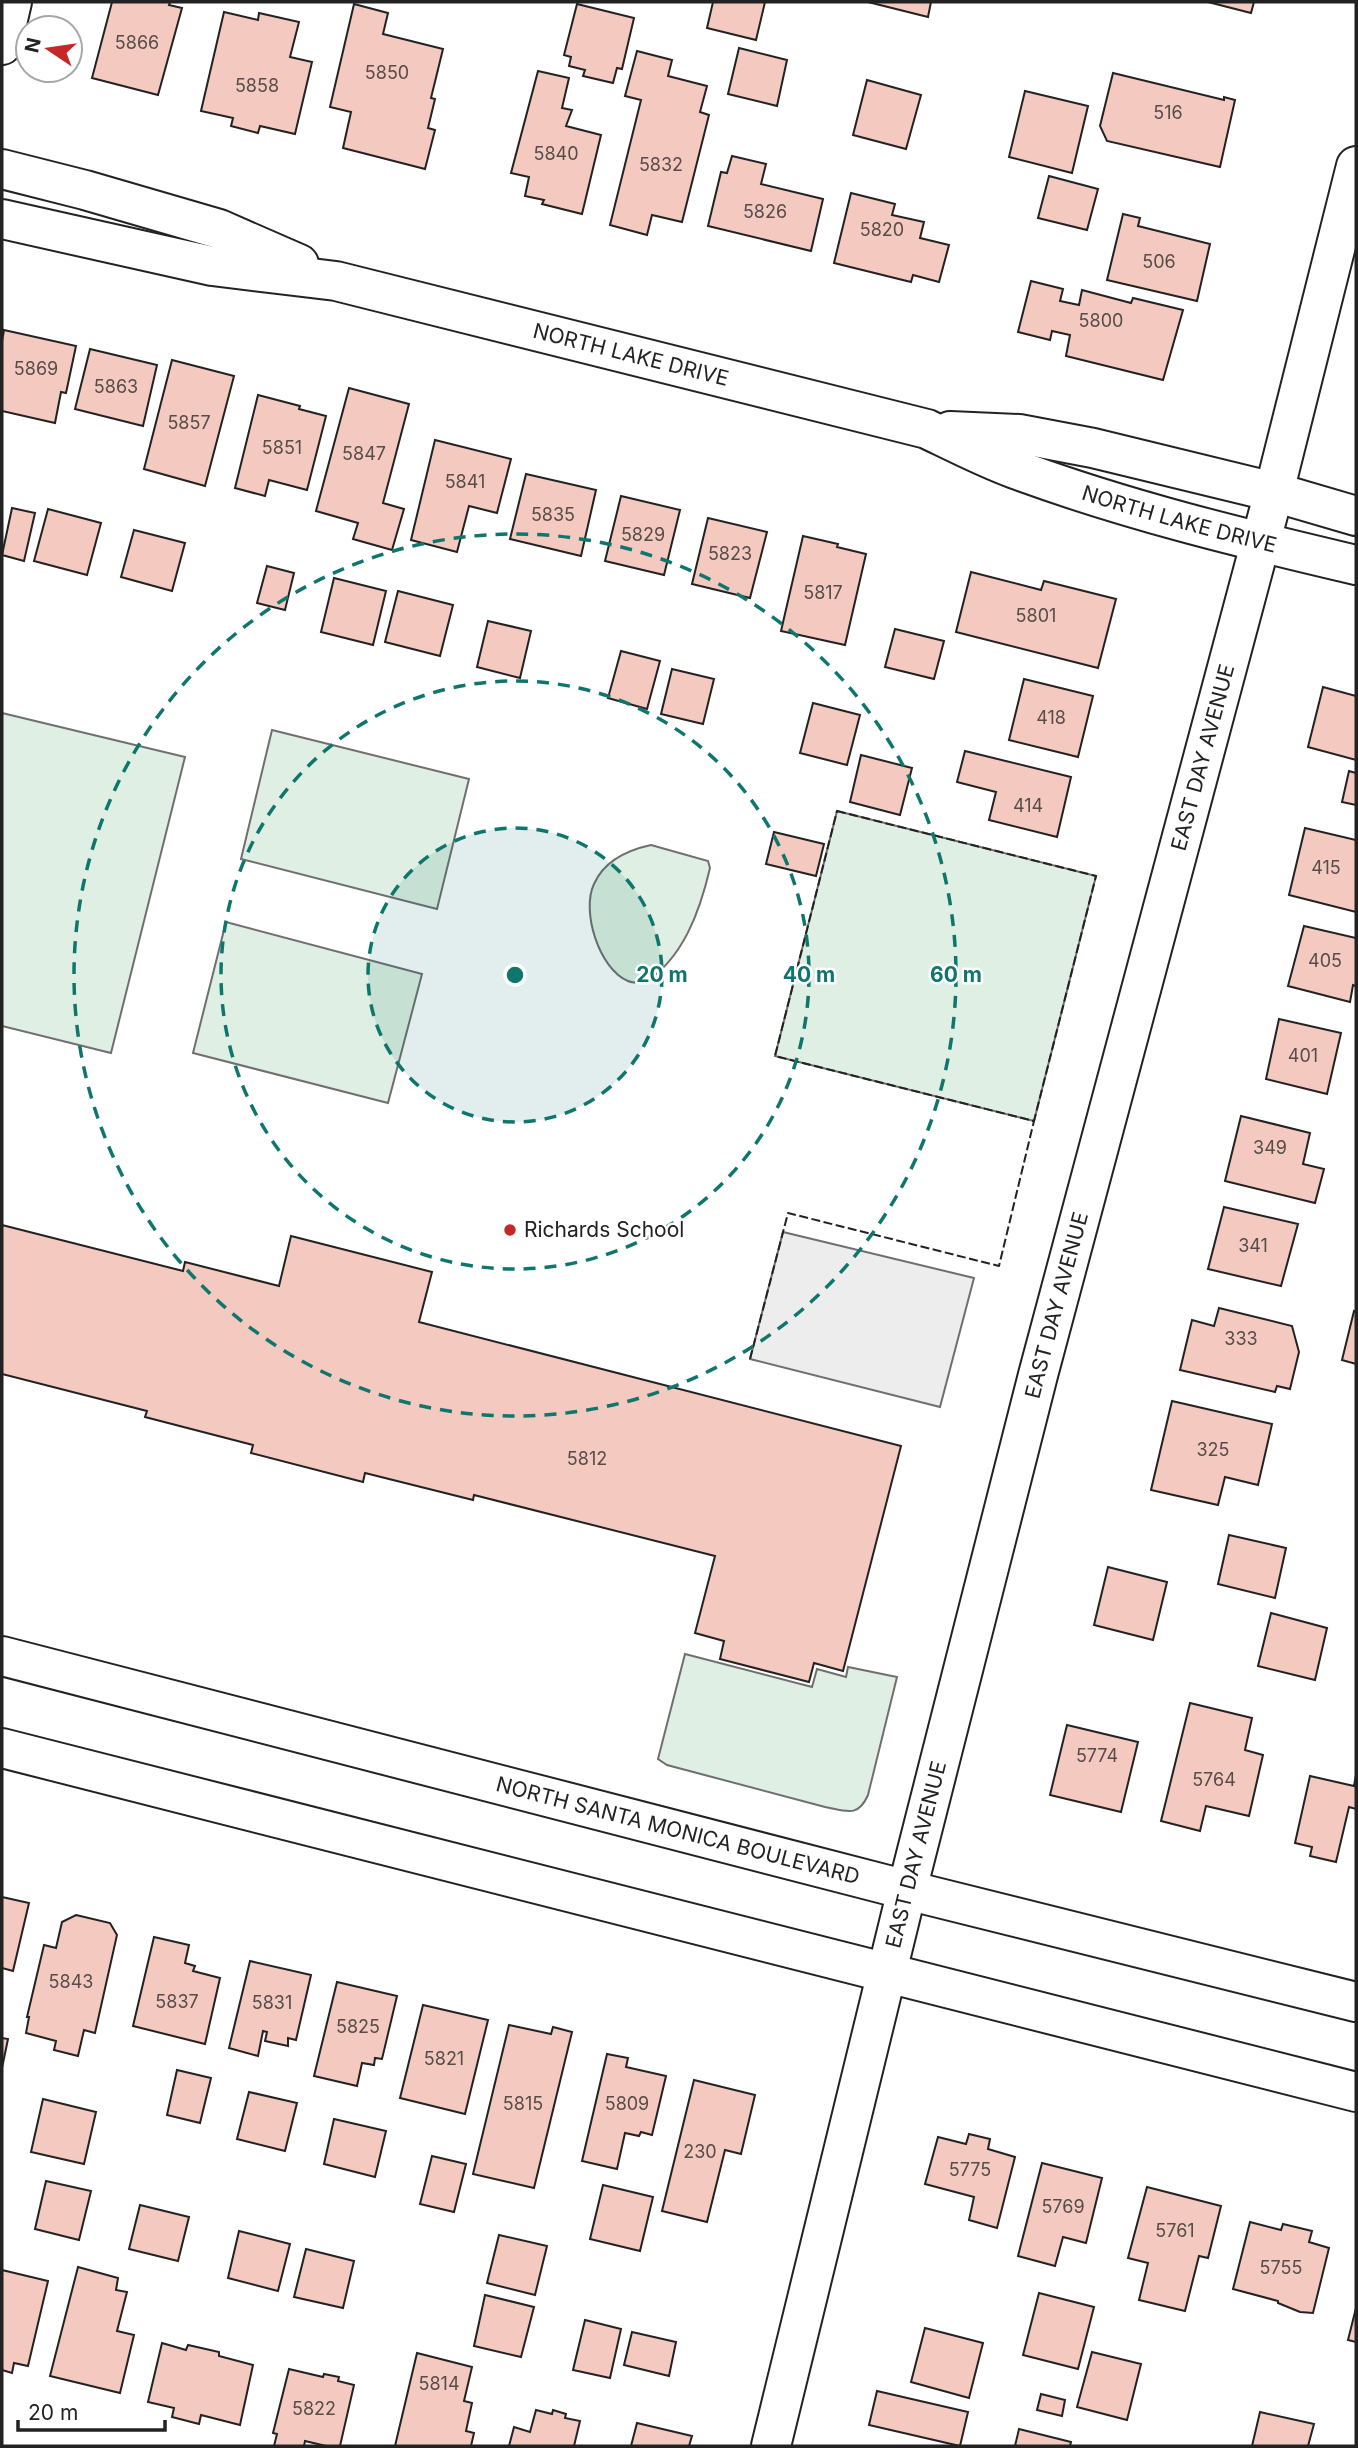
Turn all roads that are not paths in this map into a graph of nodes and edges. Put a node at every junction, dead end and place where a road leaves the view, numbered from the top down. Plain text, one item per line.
1 (12, 2) edge
2 (2, 45) edge
3 (1356, 166) edge
4 (2, 169) edge
5 (2, 219) edge
6 (336, 281) junction
7 (927, 429) junction
8 (1274, 492) junction
9 (1356, 516) edge
10 (1259, 543) junction
11 (1356, 565) edge
12 (2, 1656) edge
13 (2, 1748) edge
14 (907, 1890) junction
15 (887, 1972) junction
16 (1356, 2002) edge
17 (1356, 2092) edge
18 (771, 2446) edge

1 - 2 street
3 - 8 street, EAST DAY AVENUE
4 - 6 street, NORTH LAKE DRIVE
5 - 6 street, NORTH LAKE DRIVE
6 - 7 street, NORTH LAKE DRIVE
7 - 8 street, NORTH LAKE DRIVE
7 - 10 street, NORTH LAKE DRIVE
8 - 9 street, NORTH LAKE DRIVE
8 - 10 street, EAST DAY AVENUE
10 - 11 street, NORTH LAKE DRIVE
10 - 14 street, EAST DAY AVENUE
12 - 14 street, NORTH SANTA MONICA BOULEVARD
13 - 15 street
14 - 15 street, EAST DAY AVENUE
14 - 16 street, NORTH SANTA MONICA BOULEVARD
15 - 17 street
15 - 18 street, EAST DAY AVENUE

